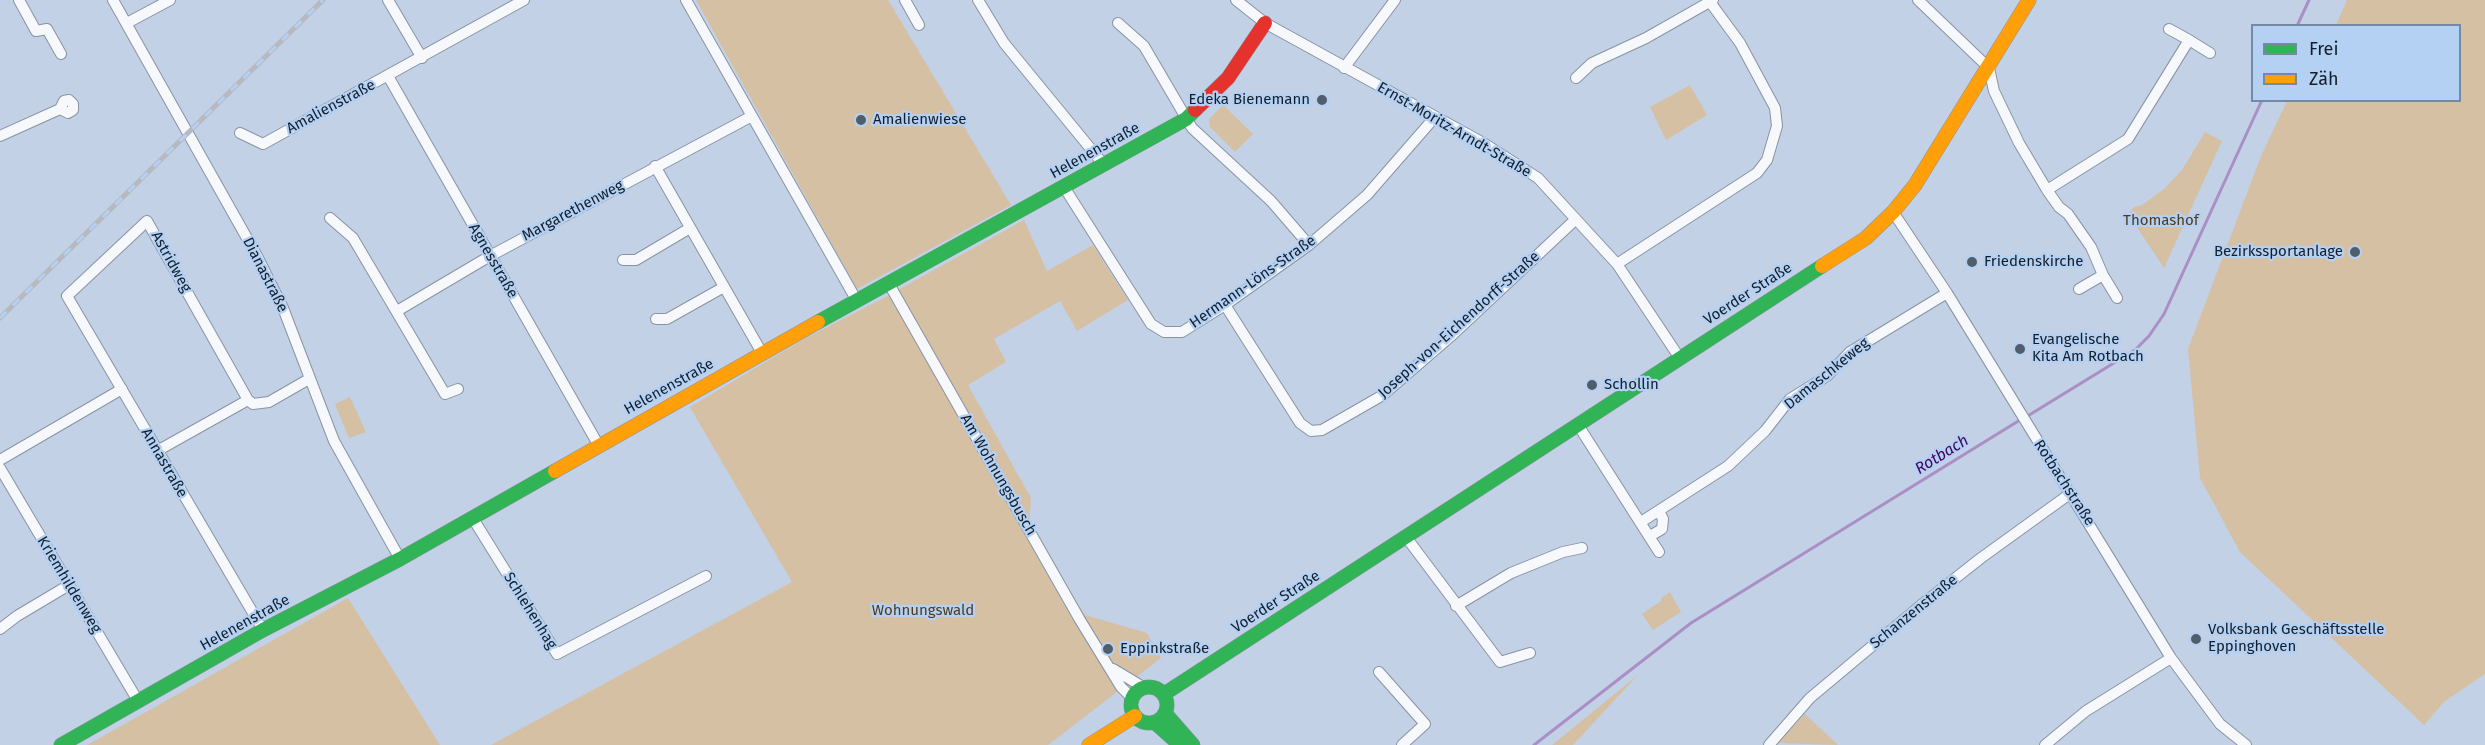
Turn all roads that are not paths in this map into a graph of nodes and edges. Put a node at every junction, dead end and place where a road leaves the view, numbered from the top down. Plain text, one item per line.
1 (19, 0) edge
2 (113, 0) edge
3 (170, 0) edge
4 (388, 0) edge
5 (524, 0) edge
6 (686, 0) edge
7 (905, 0) edge
8 (978, 0) edge
9 (1236, 0) edge
10 (1395, 0) edge
11 (1918, 0) edge
12 (2029, 0) edge
13 (1712, 1) edge
14 (127, 23) junction
15 (1119, 23) dead end
16 (1265, 23) junction
17 (920, 25) dead end
18 (2169, 29) dead end
19 (2189, 40) junction
20 (2210, 53) dead end
21 (61, 54) dead end
22 (422, 58) junction
23 (1344, 68) junction
24 (1989, 68) junction
25 (388, 76) junction
26 (1576, 78) dead end
27 (60, 109) dead end
28 (752, 116) junction
29 (1435, 117) junction
30 (1186, 119) junction
31 (240, 133) dead end
32 (0, 136) edge
33 (1104, 165) junction
34 (655, 166) junction
35 (1065, 187) junction
36 (2047, 190) junction
37 (1893, 212) junction
38 (330, 218) dead end
39 (1576, 219) junction
40 (690, 228) junction
41 (1309, 245) junction
42 (490, 256) junction
43 (623, 260) dead end
44 (1617, 264) junction
45 (2103, 275) junction
46 (889, 284) junction
47 (724, 287) junction
48 (2079, 289) dead end
49 (1947, 293) junction
50 (67, 296) joint
51 (2117, 298) dead end
52 (857, 301) junction
53 (1225, 305) junction
54 (397, 311) junction
55 (656, 319) dead end
56 (762, 353) junction
57 (1679, 357) junction
58 (309, 379) junction
59 (122, 389) junction
60 (458, 389) dead end
61 (248, 400) junction
62 (1578, 425) junction
63 (599, 446) junction
64 (156, 451) junction
65 (0, 460) edge
66 (0, 468) edge
67 (2071, 494) junction
68 (1659, 511) junction
69 (472, 517) junction
70 (1641, 522) junction
71 (1650, 536) junction
72 (1406, 537) junction
73 (1582, 548) dead end
74 (1659, 552) dead end
75 (400, 559) junction
76 (706, 576) dead end
77 (69, 585) junction
78 (1456, 606) junction
79 (0, 629) edge
80 (263, 630) junction
81 (1530, 653) dead end
82 (2171, 658) junction
83 (1108, 666) junction
84 (1378, 672) dead end
85 (1143, 687) junction
86 (1164, 694) junction
87 (1132, 698) junction
88 (138, 701) junction
89 (1135, 716) junction
90 (1160, 717) junction
91 (61, 745) edge
92 (1089, 745) edge
93 (1180, 745) edge
94 (1192, 745) edge
95 (1402, 745) edge
96 (1769, 745) edge
97 (2045, 745) edge
98 (2246, 745) edge

1 - 21 street
2 - 14 street, Dianastraße
3 - 14 street
4 - 22 street
5 - 22 street, Amalienstraße
6 - 28 street
7 - 17 street
8 - 33 street
9 - 16 street, Ernst-Moritz-Arndt-Straße
10 - 23 street
11 - 24 street
12 - 24 street, Voerder Straße
13 - 26 street
13 - 44 street
14 - 58 street, Dianastraße
15 - 30 street
16 - 23 street, Ernst-Moritz-Arndt-Straße
16 - 30 street, Helenenstraße
18 - 19 street
19 - 20 street
19 - 36 street
22 - 25 street, Amalienstraße
23 - 29 street, Ernst-Moritz-Arndt-Straße
24 - 36 street
24 - 37 street, Voerder Straße
25 - 31 street, Amalienstraße
25 - 42 street, Agnesstraße
27 - 32 street
28 - 34 street, Margarethenweg
28 - 52 street
29 - 39 street, Ernst-Moritz-Arndt-Straße
29 - 41 street, Hermann-Löns-Straße
30 - 33 street, Helenenstraße
30 - 41 street
33 - 35 street, Helenenstraße
34 - 40 street
34 - 42 street, Margarethenweg
35 - 46 street, Helenenstraße
35 - 53 street, Hermann-Löns-Straße
36 - 45 street
37 - 49 street, Rotbachstraße
37 - 57 street, Voerder Straße
38 - 54 street
39 - 44 street, Ernst-Moritz-Arndt-Straße
39 - 53 street, Joseph-von-Eichendorff-Straße
40 - 43 street
40 - 47 street
41 - 53 street, Hermann-Löns-Straße
42 - 54 street, Margarethenweg
42 - 63 street, Agnesstraße
44 - 57 street, Ernst-Moritz-Arndt-Straße
45 - 48 street
45 - 51 street
46 - 52 street, Helenenstraße
46 - 83 street, Am Wohnungsbusch
47 - 55 street
47 - 56 street
49 - 67 street, Rotbachstraße
49 - 68 street, Damaschkeweg
50 - 59 street, Annastraße
50 - 61 street, Astridweg
52 - 56 street, Helenenstraße
54 - 60 street
56 - 63 street, Helenenstraße
57 - 62 street, Voerder Straße
58 - 61 street
58 - 75 street, Dianastraße
59 - 64 street, Annastraße
59 - 65 street
61 - 64 street
62 - 70 street
62 - 72 street, Voerder Straße
63 - 69 street, Helenenstraße
64 - 80 street, Annastraße
66 - 77 street, Kriemhildenweg
67 - 82 street, Rotbachstraße
67 - 96 street, Schanzenstraße
68 - 70 street, Damaschkeweg
68 - 71 street
69 - 75 street, Helenenstraße
69 - 76 street, Schlehenhag
70 - 71 street
71 - 74 street
72 - 78 street
72 - 86 street, Voerder Straße
73 - 78 street
75 - 80 street, Helenenstraße
77 - 79 street
77 - 88 street, Kriemhildenweg
78 - 81 street
80 - 88 street, Helenenstraße
82 - 97 street
82 - 98 street, Rotbachstraße
83 - 85 street, Am Wohnungsbusch
83 - 87 street, Am Wohnungsbusch
84 - 95 street
85 - 86 street
85 - 87 street
86 - 90 street
87 - 89 street
88 - 91 street, Helenenstraße
89 - 90 street
89 - 92 street
90 - 93 street
90 - 94 street

